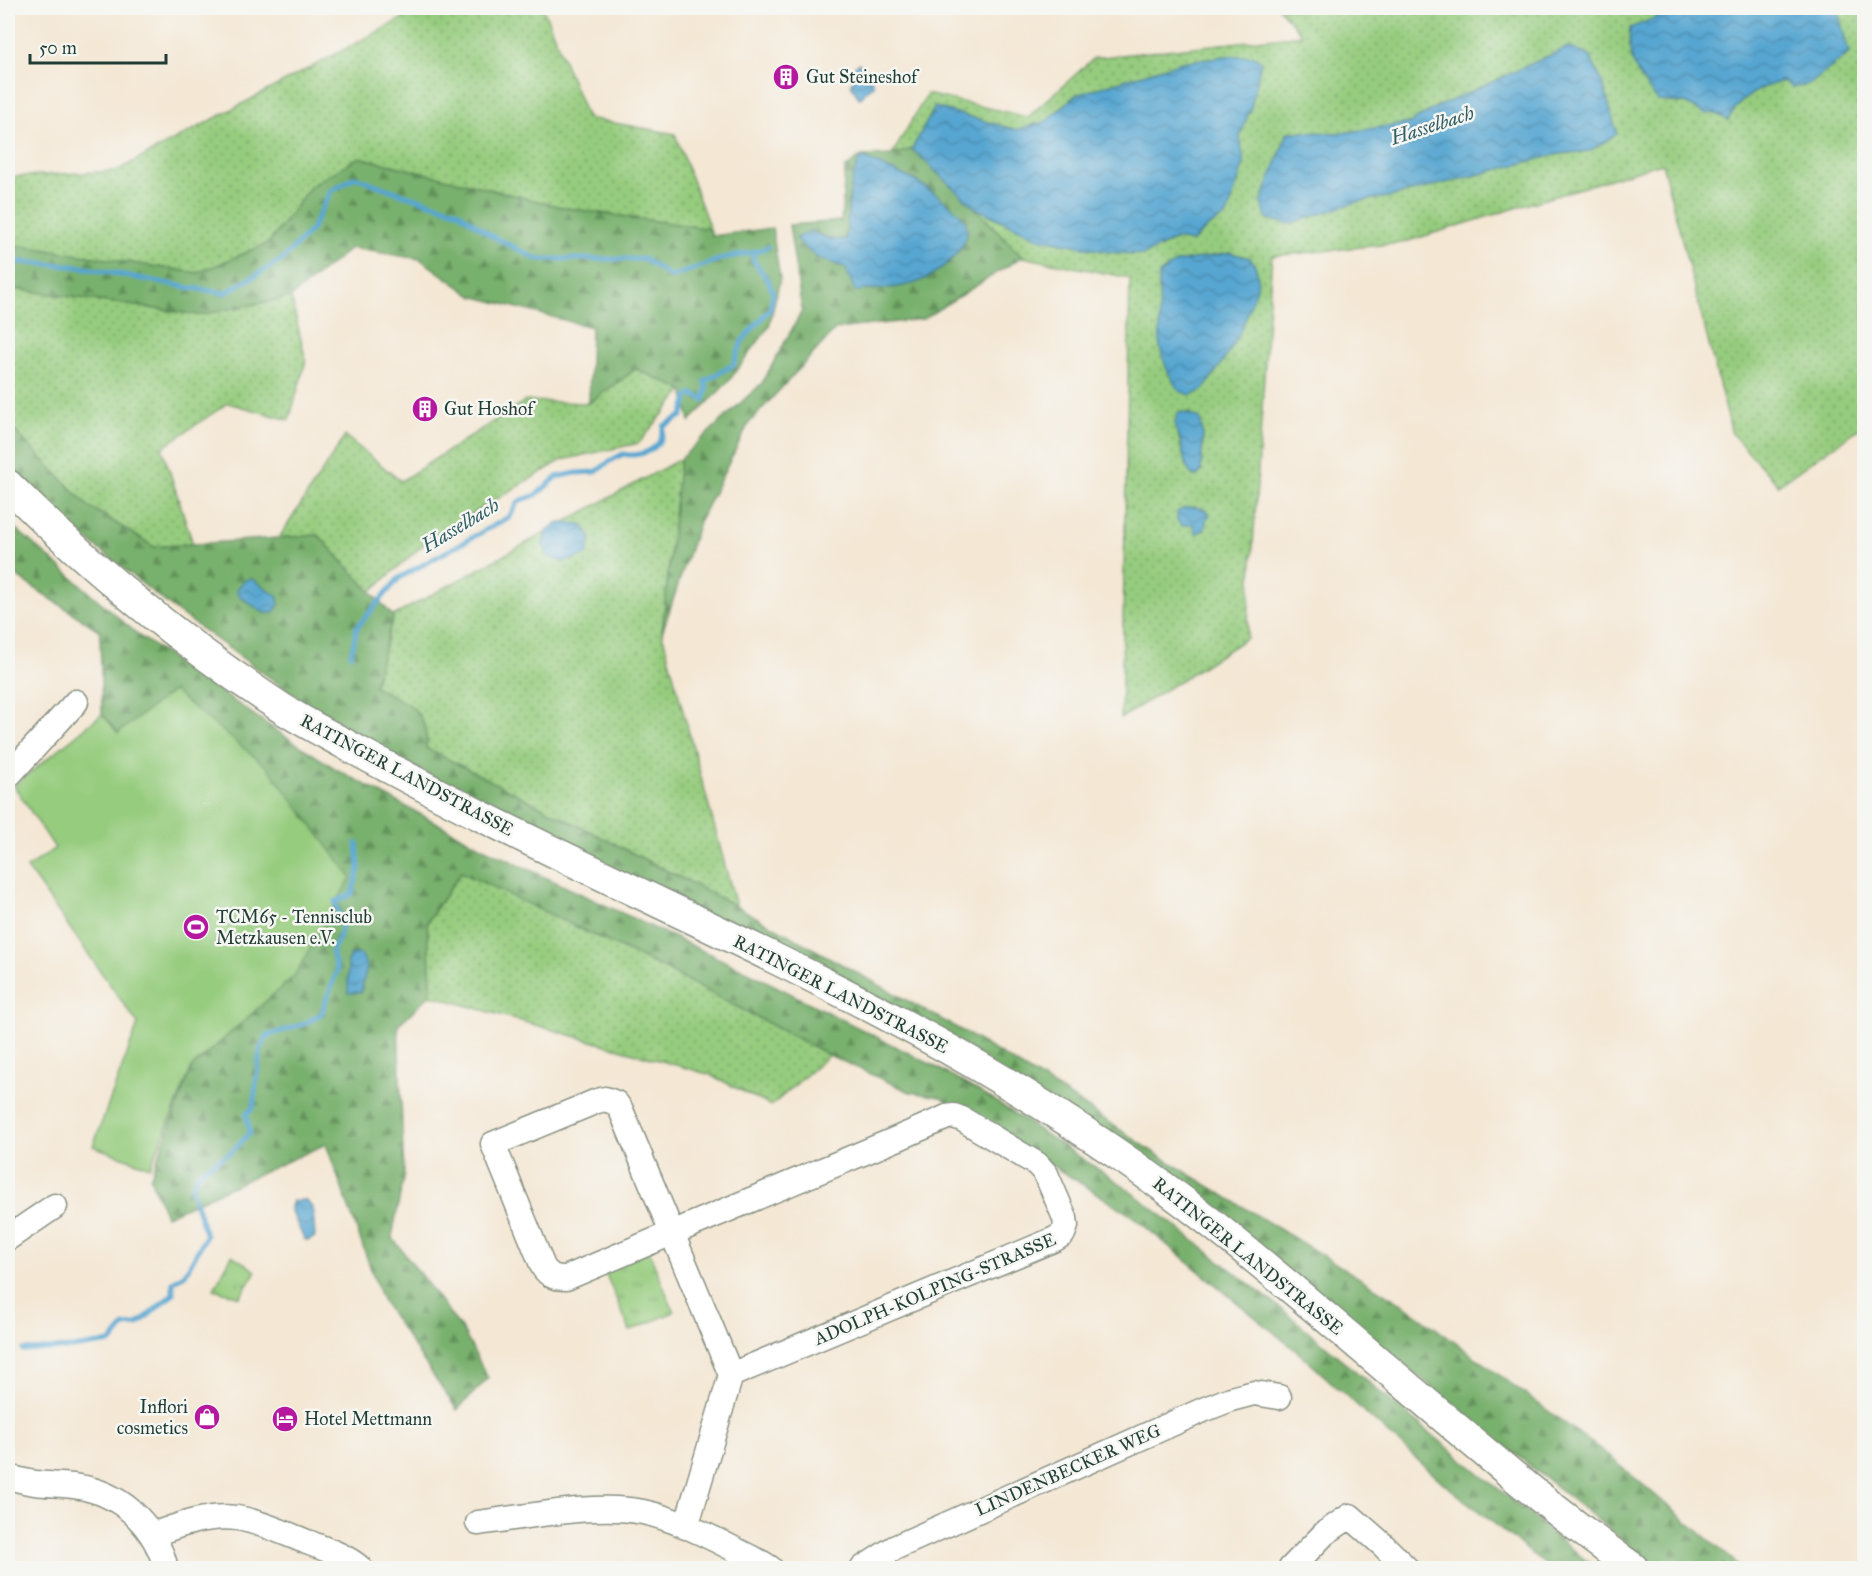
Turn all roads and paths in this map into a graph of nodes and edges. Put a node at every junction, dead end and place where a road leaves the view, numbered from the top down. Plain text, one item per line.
1 (8, 486) edge
2 (76, 702) dead end
3 (8, 776) edge
4 (55, 1206) dead end
5 (672, 1233) junction
6 (8, 1238) edge
7 (731, 1375) junction
8 (1279, 1397) dead end
9 (8, 1477) edge
10 (478, 1523) dead end
11 (686, 1527) junction
12 (152, 1535) junction
13 (166, 1569) edge
14 (360, 1569) edge
15 (770, 1569) edge
16 (863, 1569) edge
17 (1291, 1569) edge
18 (1406, 1569) edge
19 (1634, 1569) edge

1 - 19 main road, RATINGER LANDSTRASSE
2 - 3 street
4 - 6 street
5 - 5 street, ADOLPH-KOLPING-STRASSE
5 - 7 street, ADOLPH-KOLPING-STRASSE
5 - 7 street, ADOLPH-KOLPING-STRASSE
7 - 11 street
8 - 16 street, LINDENBECKER WEG
9 - 12 street
10 - 11 street
11 - 15 street
12 - 13 street
12 - 14 street
17 - 18 street

